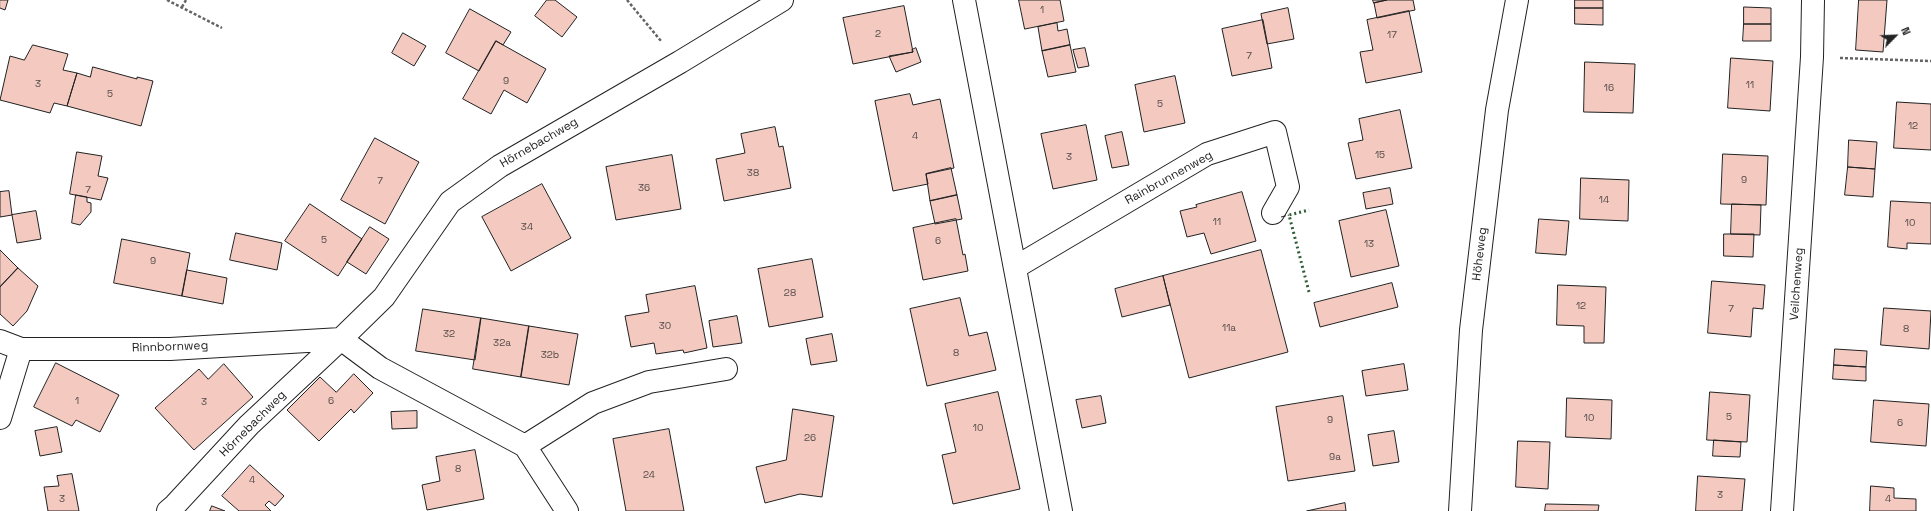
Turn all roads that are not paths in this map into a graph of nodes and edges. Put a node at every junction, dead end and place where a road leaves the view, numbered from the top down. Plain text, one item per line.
1 (782, 0) edge
2 (964, 0) edge
3 (1517, 0) edge
4 (1813, 0) edge
5 (754, 7) edge
6 (1273, 213) dead end
7 (1016, 267) junction
8 (341, 339) junction
9 (0, 341) edge
10 (21, 349) junction
11 (726, 369) dead end
12 (0, 418) edge
13 (525, 446) junction
14 (168, 511) edge
15 (567, 511) edge
16 (1061, 511) edge
17 (1460, 511) edge
18 (1782, 511) edge

1 - 5 street, Hörnebachweg
2 - 7 street
3 - 17 street, Höheweg
4 - 18 street, Veilchenweg
5 - 8 street, Hörnebachweg
6 - 7 street, Rainbrunnenweg
7 - 16 street
8 - 10 street, Rinnbornweg
8 - 13 street
8 - 14 street, Hörnebachweg
9 - 10 street, Rinnbornweg
10 - 12 street
11 - 13 street
13 - 15 street

